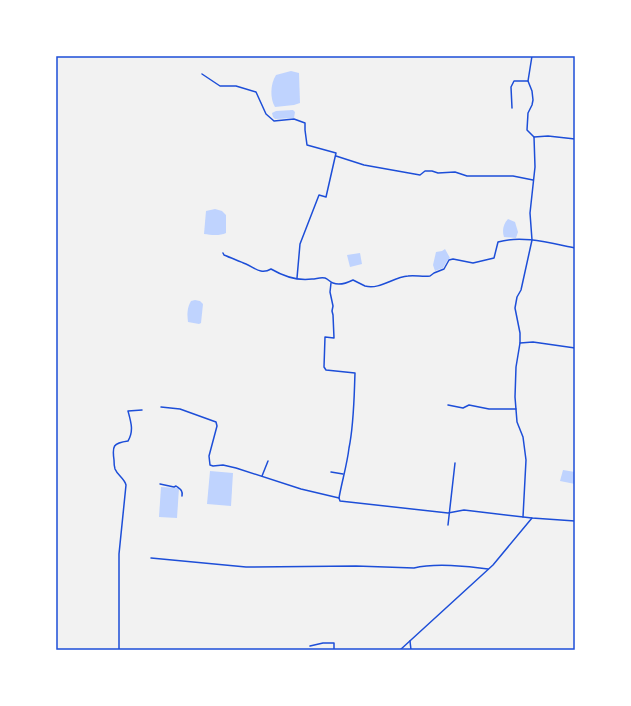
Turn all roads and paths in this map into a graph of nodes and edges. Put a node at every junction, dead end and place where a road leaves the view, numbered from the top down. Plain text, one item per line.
1 (532, 56) edge
2 (202, 74) dead end
3 (528, 81) junction
4 (512, 108) dead end
5 (534, 137) junction
6 (575, 139) edge
7 (336, 156) junction
8 (533, 180) junction
9 (532, 240) junction
10 (575, 248) edge
11 (223, 253) dead end
12 (296, 278) junction
13 (331, 283) junction
14 (520, 343) junction
15 (575, 348) edge
16 (448, 405) dead end
17 (161, 407) dead end
18 (516, 409) junction
19 (142, 410) dead end
20 (268, 461) dead end
21 (455, 463) dead end
22 (331, 472) dead end
23 (343, 474) junction
24 (262, 476) junction
25 (160, 484) dead end
26 (182, 496) dead end
27 (340, 498) junction
28 (448, 513) junction
29 (523, 517) junction
30 (532, 518) junction
31 (575, 521) edge
32 (448, 525) dead end
33 (151, 558) dead end
34 (488, 569) junction
35 (410, 641) junction
36 (310, 646) dead end
37 (119, 650) edge
38 (334, 650) edge
39 (400, 650) edge
40 (411, 650) edge

1 - 3 street
2 - 7 street
3 - 4 street
3 - 5 street
5 - 6 street
5 - 8 street
7 - 8 street
7 - 12 street
8 - 9 street
9 - 10 street
9 - 13 street
9 - 14 street
11 - 12 street
12 - 13 street
13 - 23 street
14 - 15 street
14 - 18 street
16 - 18 street
17 - 24 street
18 - 29 street
19 - 37 street
20 - 24 street
21 - 28 street
22 - 23 street
23 - 27 street
24 - 27 street
25 - 26 street
27 - 28 street
28 - 29 street
28 - 32 street
29 - 30 street
30 - 31 street
30 - 34 street
33 - 34 street
34 - 35 street
35 - 39 street
35 - 40 street
36 - 38 street

